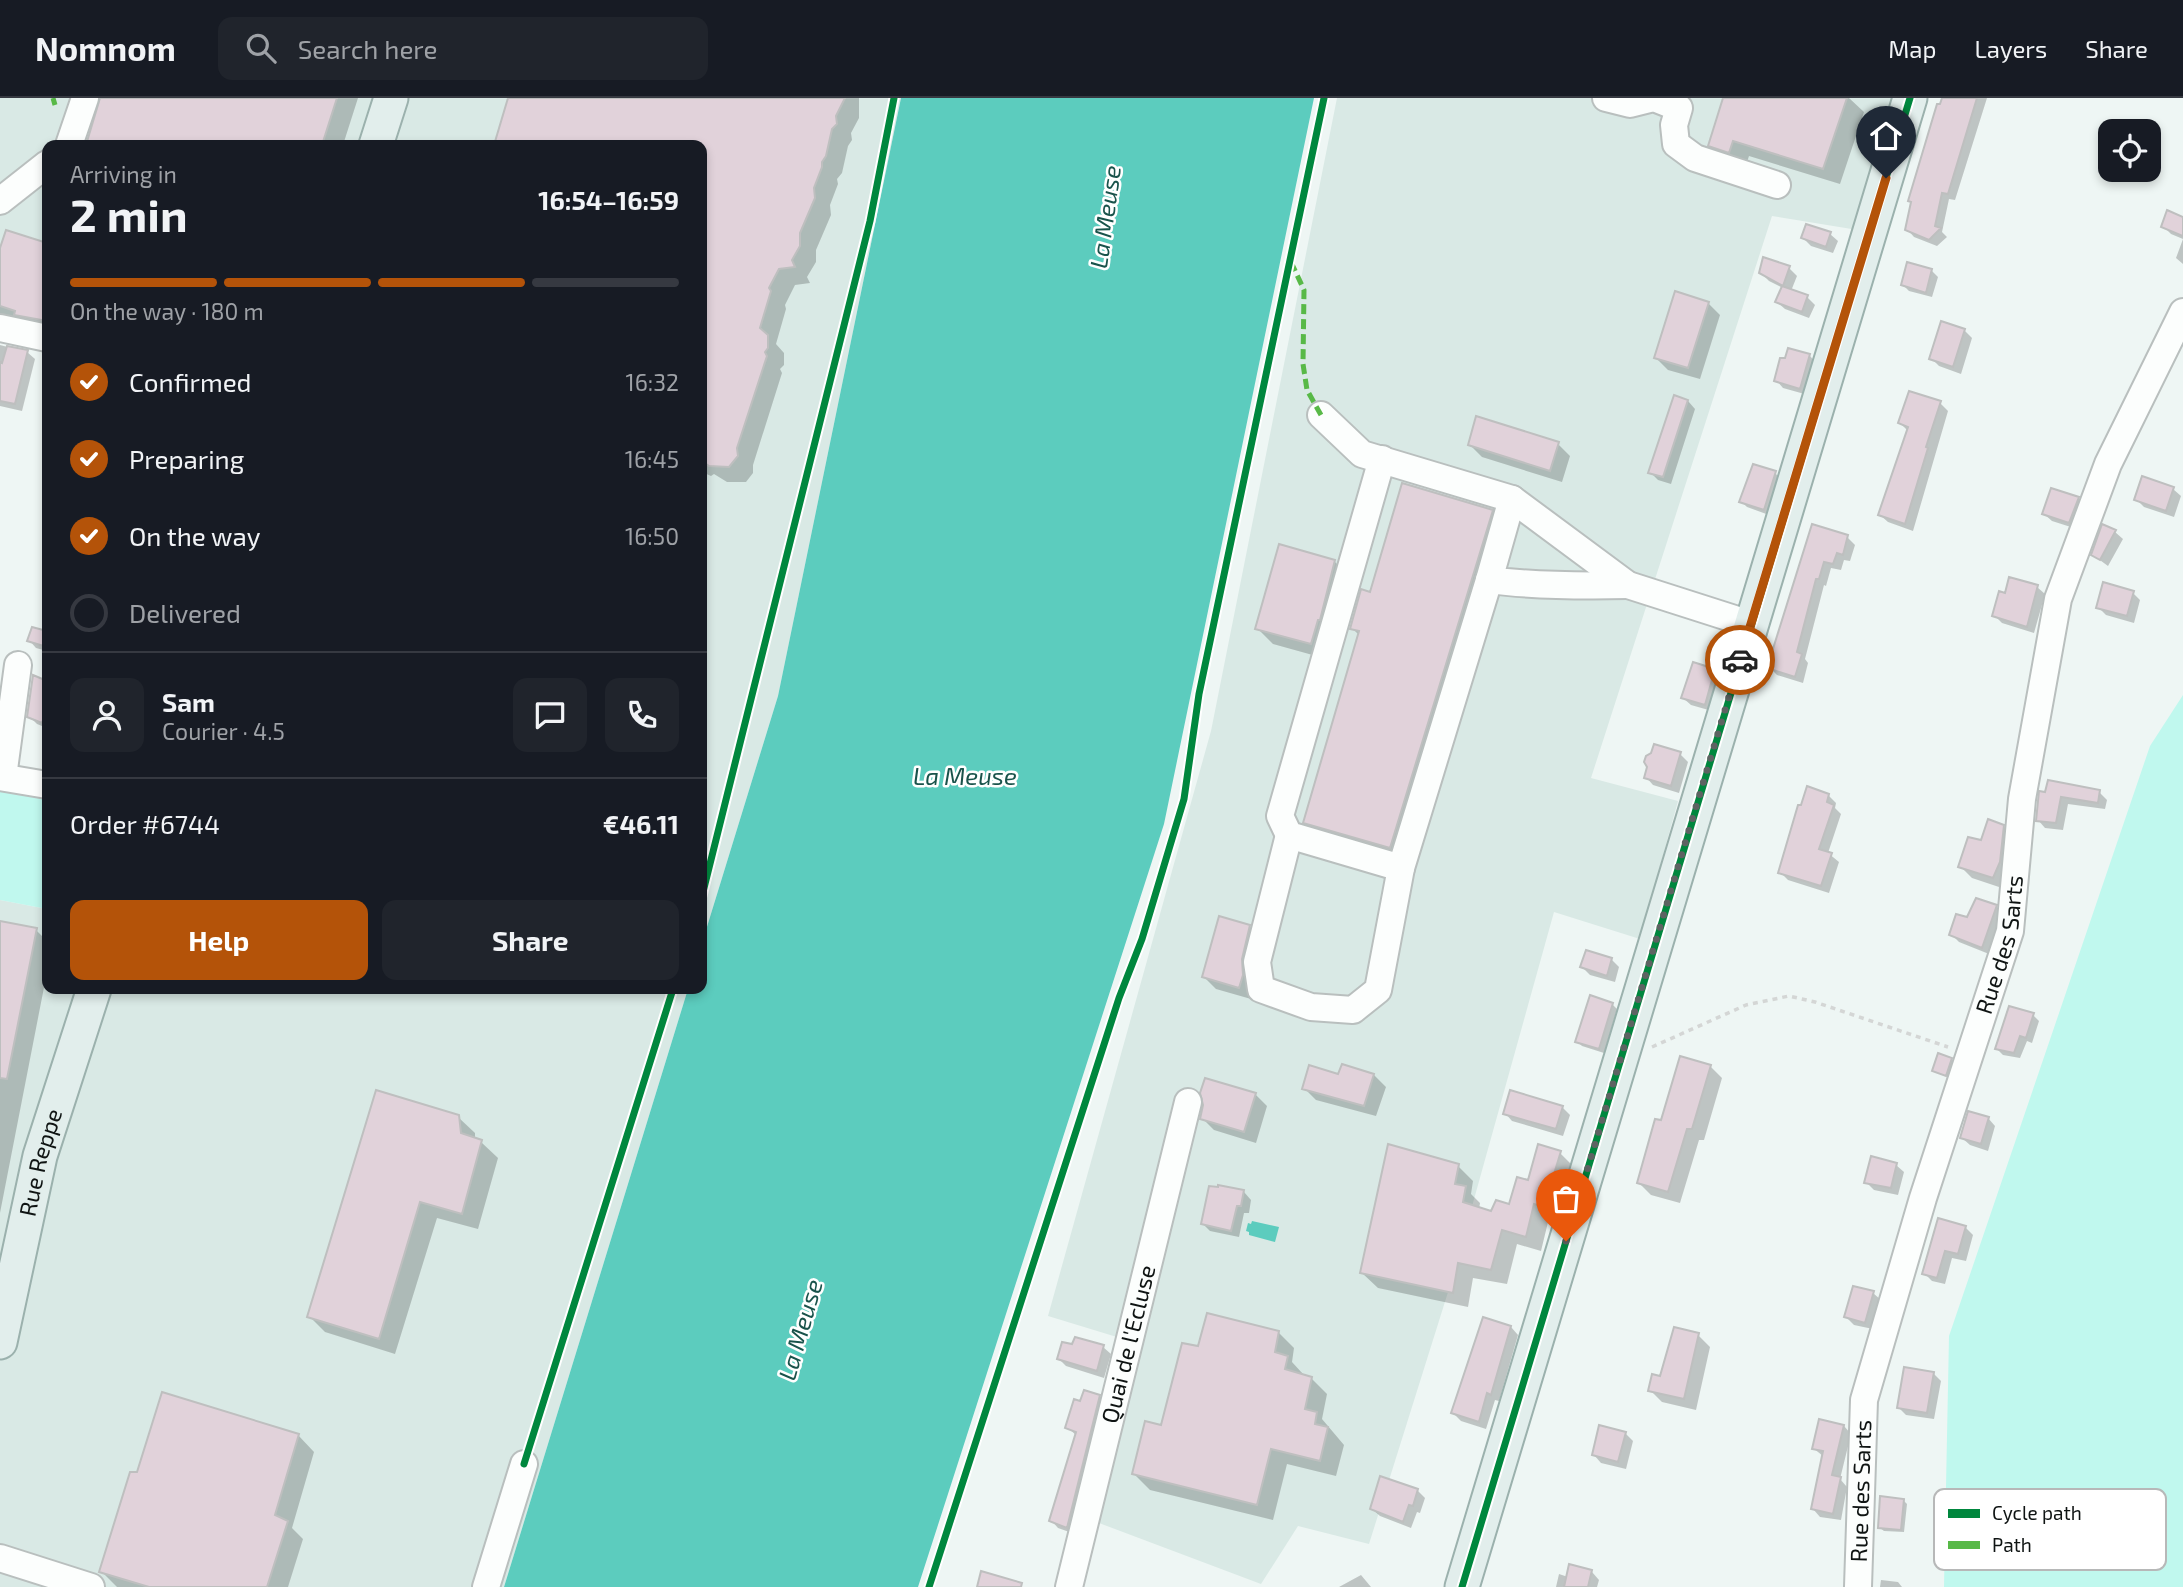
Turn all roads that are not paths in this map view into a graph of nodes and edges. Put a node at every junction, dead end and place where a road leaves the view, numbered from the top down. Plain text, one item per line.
1 (85, 98) edge
2 (391, 98) edge
3 (1606, 98) edge
4 (1910, 98) edge
5 (1681, 103) edge
6 (71, 140) edge
7 (378, 140) edge
8 (42, 168) edge
9 (1777, 186) dead end
10 (0, 201) edge
11 (2183, 312) edge
12 (0, 328) edge
13 (42, 337) edge
14 (1321, 415) dead end
15 (1382, 459) junction
16 (1512, 499) junction
17 (1489, 580) junction
18 (1628, 585) junction
19 (1750, 624) junction
20 (18, 665) dead end
21 (1, 777) edge
22 (42, 784) edge
23 (1289, 835) junction
24 (1401, 868) junction
25 (92, 994) edge
26 (1188, 1102) dead end
27 (0, 1342) edge
28 (524, 1464) dead end
29 (0, 1558) edge
30 (91, 1587) edge
31 (486, 1587) edge
32 (1069, 1587) edge
33 (1462, 1587) edge
34 (1858, 1587) edge

1 - 6 street
2 - 7 main road
3 - 5 street
4 - 19 main road
5 - 9 street
8 - 10 street
11 - 34 street, Rue des Sarts
12 - 13 street
14 - 15 street
15 - 16 street
15 - 23 street
16 - 17 street
16 - 18 street
17 - 18 street
17 - 24 street
18 - 19 street
19 - 33 main road
20 - 21 street
21 - 22 street
23 - 24 street
23 - 24 street
25 - 27 main road, Rue Reppe
26 - 32 street, Quai de l'Ecluse
28 - 31 street
29 - 30 street

